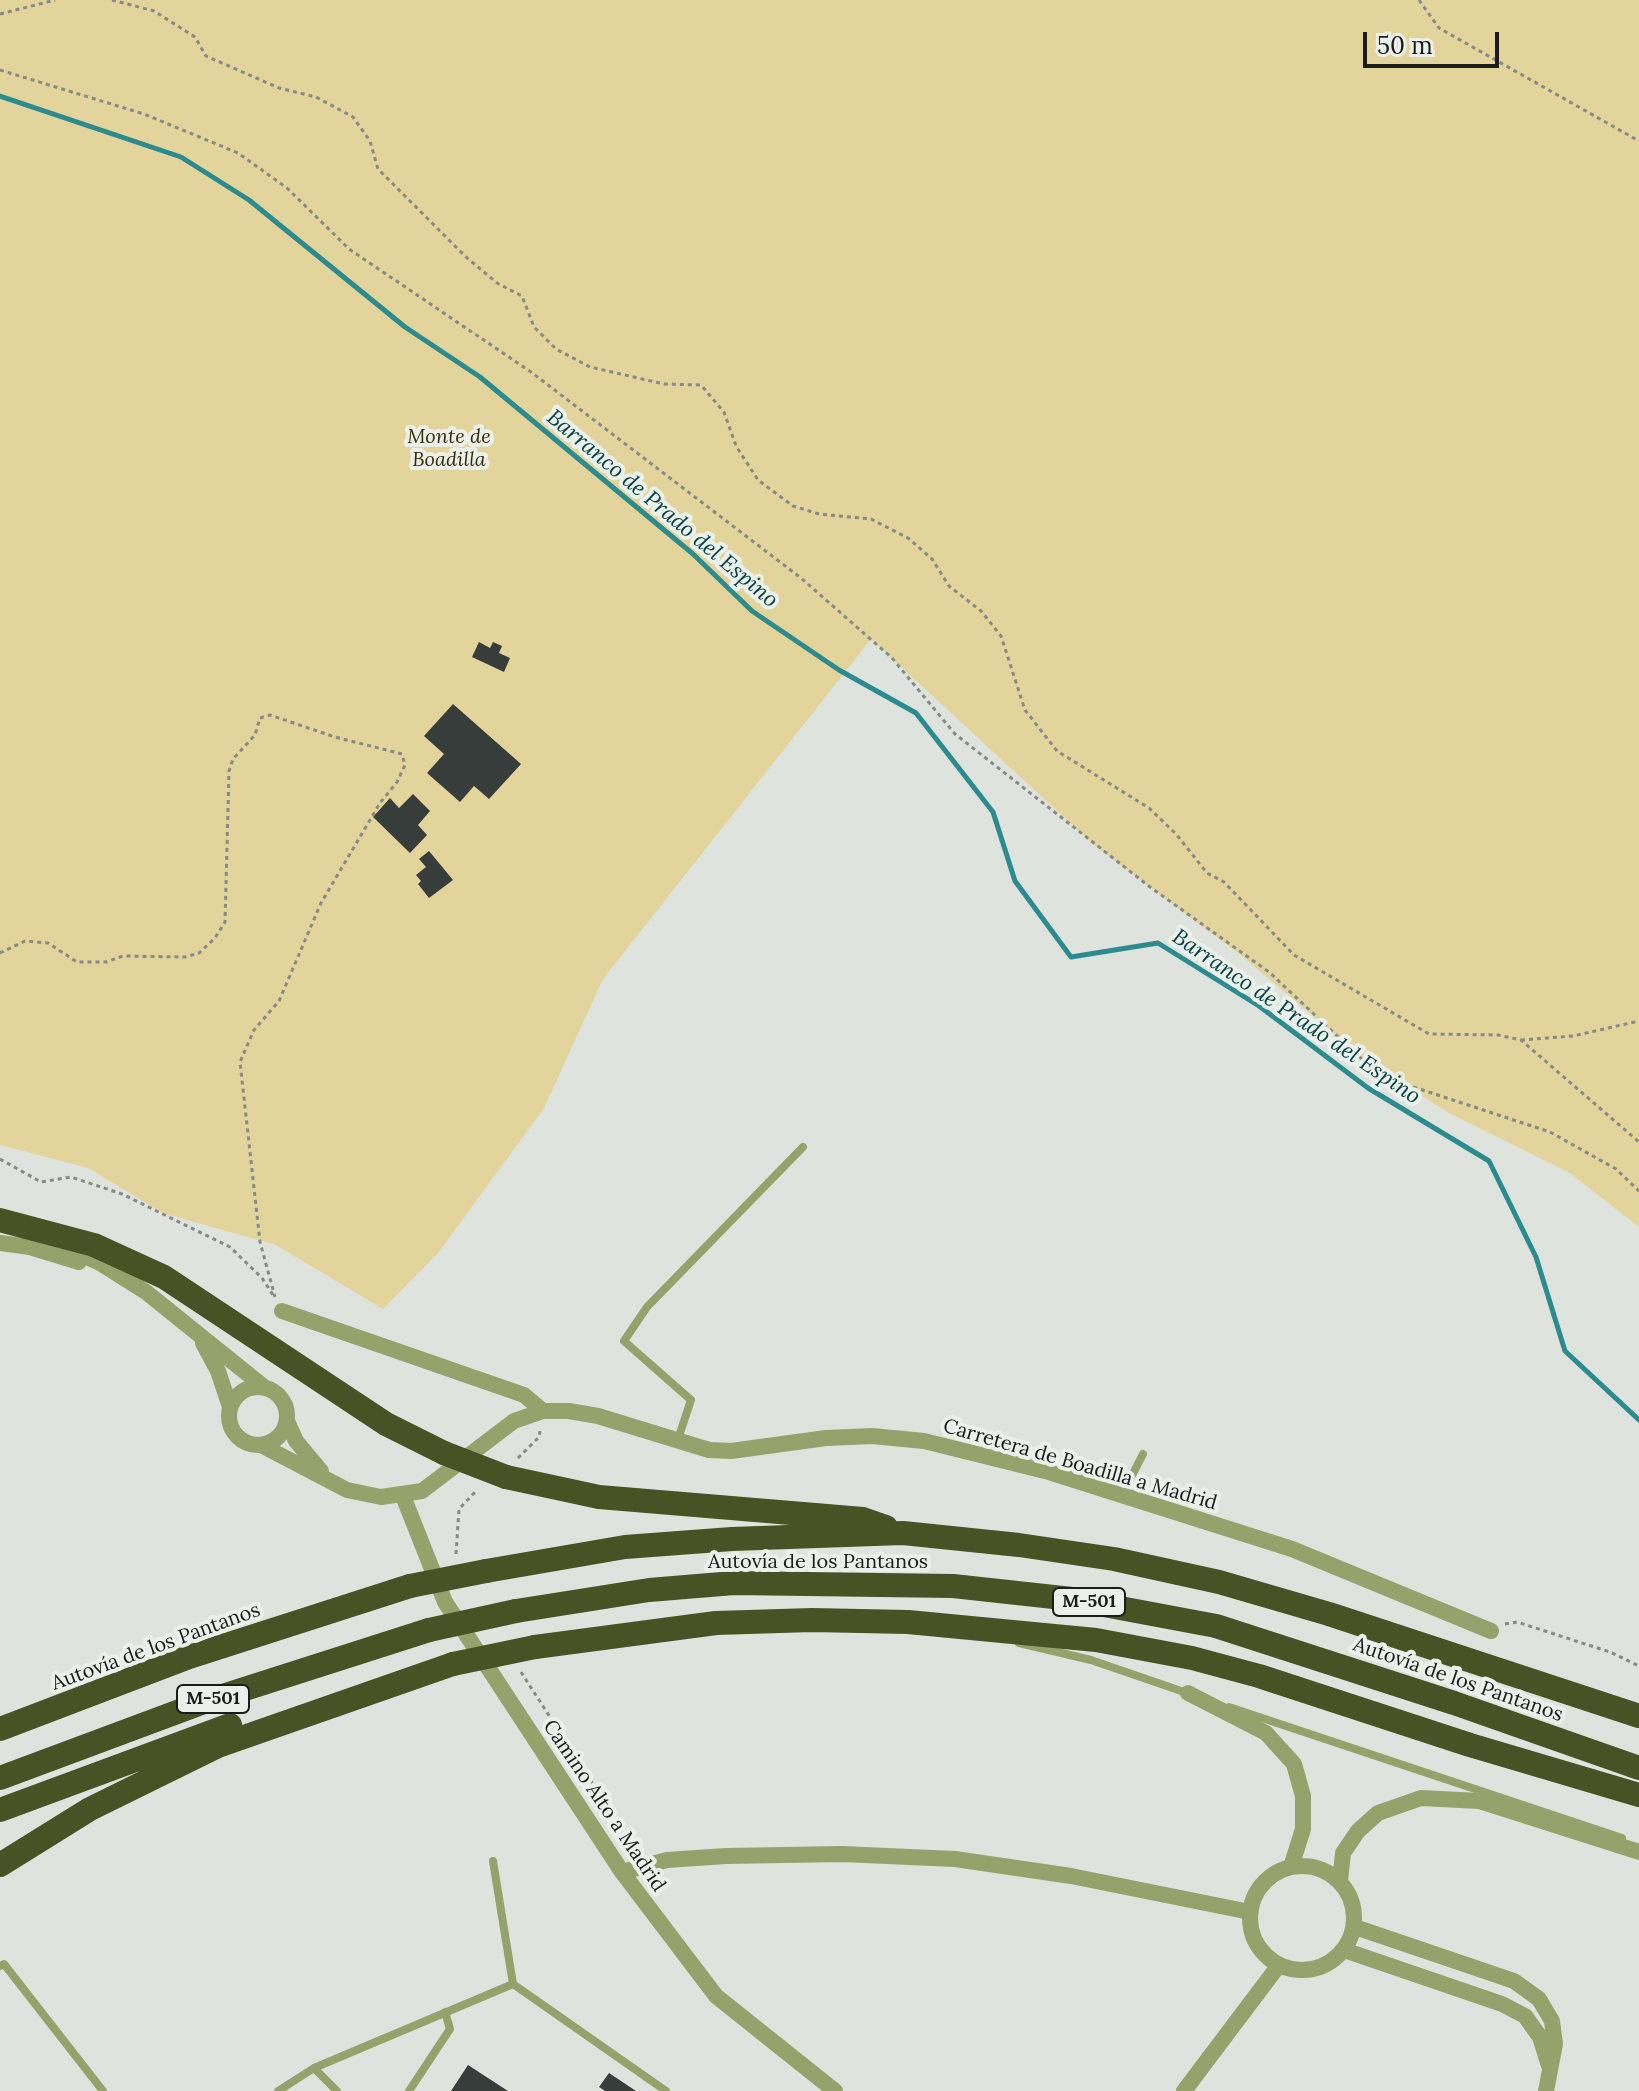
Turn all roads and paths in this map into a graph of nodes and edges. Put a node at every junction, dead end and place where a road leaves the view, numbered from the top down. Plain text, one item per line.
1 (55, 0) edge
2 (112, 0) edge
3 (1419, 0) edge
4 (0, 14) edge
5 (0, 70) edge
6 (1639, 141) edge
7 (0, 953) edge
8 (1639, 1021) edge
9 (1521, 1040) junction
10 (1639, 1142) edge
11 (803, 1147) dead end
12 (0, 1159) edge
13 (1639, 1191) edge
14 (0, 1222) edge
15 (0, 1243) edge
16 (129, 1281) junction
17 (282, 1311) dead end
18 (193, 1328) junction
19 (264, 1387) junction
20 (230, 1407) junction
21 (543, 1411) junction
22 (287, 1421) junction
23 (677, 1443) junction
24 (261, 1445) junction
25 (1143, 1454) dead end
26 (334, 1482) junction
27 (1122, 1495) junction
28 (403, 1496) junction
29 (903, 1533) junction
30 (908, 1622) junction
31 (1491, 1631) joint
32 (453, 1664) junction
33 (1639, 1666) edge
34 (1188, 1693) junction
35 (1639, 1716) edge
36 (0, 1729) edge
37 (1639, 1768) edge
38 (0, 1778) edge
39 (1639, 1795) edge
40 (0, 1810) edge
41 (1639, 1844) edge
42 (1639, 1852) edge
43 (493, 1861) dead end
44 (0, 1865) edge
45 (1291, 1867) junction
46 (622, 1872) junction
47 (1340, 1881) junction
48 (1250, 1912) junction
49 (1355, 1927) junction
50 (1344, 1950) junction
51 (1279, 1965) junction
52 (0, 1966) edge
53 (513, 1984) junction
54 (445, 2012) junction
55 (314, 2068) junction
56 (1550, 2068) junction
57 (103, 2091) edge
58 (278, 2091) edge
59 (337, 2091) edge
60 (409, 2091) edge
61 (666, 2091) edge
62 (835, 2091) edge
63 (1184, 2091) edge
64 (1546, 2091) edge

1 - 4 path
2 - 9 path
3 - 6 path
5 - 13 path
7 - 12 path
8 - 9 path
9 - 10 path
11 - 23 lane
14 - 16 street
14 - 29 highway, bridge
15 - 16 street
16 - 18 street
17 - 21 street, Carretera de Boadilla a Madrid
18 - 19 street
18 - 20 street
19 - 20 street
19 - 22 street
20 - 24 street
21 - 23 street, Carretera de Boadilla a Madrid
21 - 28 street
22 - 24 street
22 - 26 street
23 - 27 street, Carretera de Boadilla a Madrid
24 - 26 street
25 - 27 lane
26 - 28 street
27 - 31 street, Carretera de Boadilla a Madrid
28 - 46 street, Camino Alto a Madrid
29 - 35 highway, Autovía de los Pantanos / M-501
29 - 36 highway, Autovía de los Pantanos / M-501, bridge
30 - 32 highway, bridge
30 - 34 lane
30 - 39 highway
31 - 33 path
32 - 40 highway
32 - 44 highway
34 - 41 lane
34 - 45 street
37 - 38 highway, Autovía de los Pantanos / M-501, bridge
42 - 47 street
43 - 53 lane
45 - 47 street
45 - 48 street
46 - 48 street
46 - 62 street, Camino Alto a Madrid
47 - 49 street
48 - 51 street
49 - 50 street
49 - 56 street
50 - 51 street
50 - 56 street
51 - 63 street
52 - 57 lane
53 - 54 lane
53 - 61 lane
54 - 55 lane
54 - 60 lane
55 - 58 lane
55 - 59 lane
56 - 64 street

